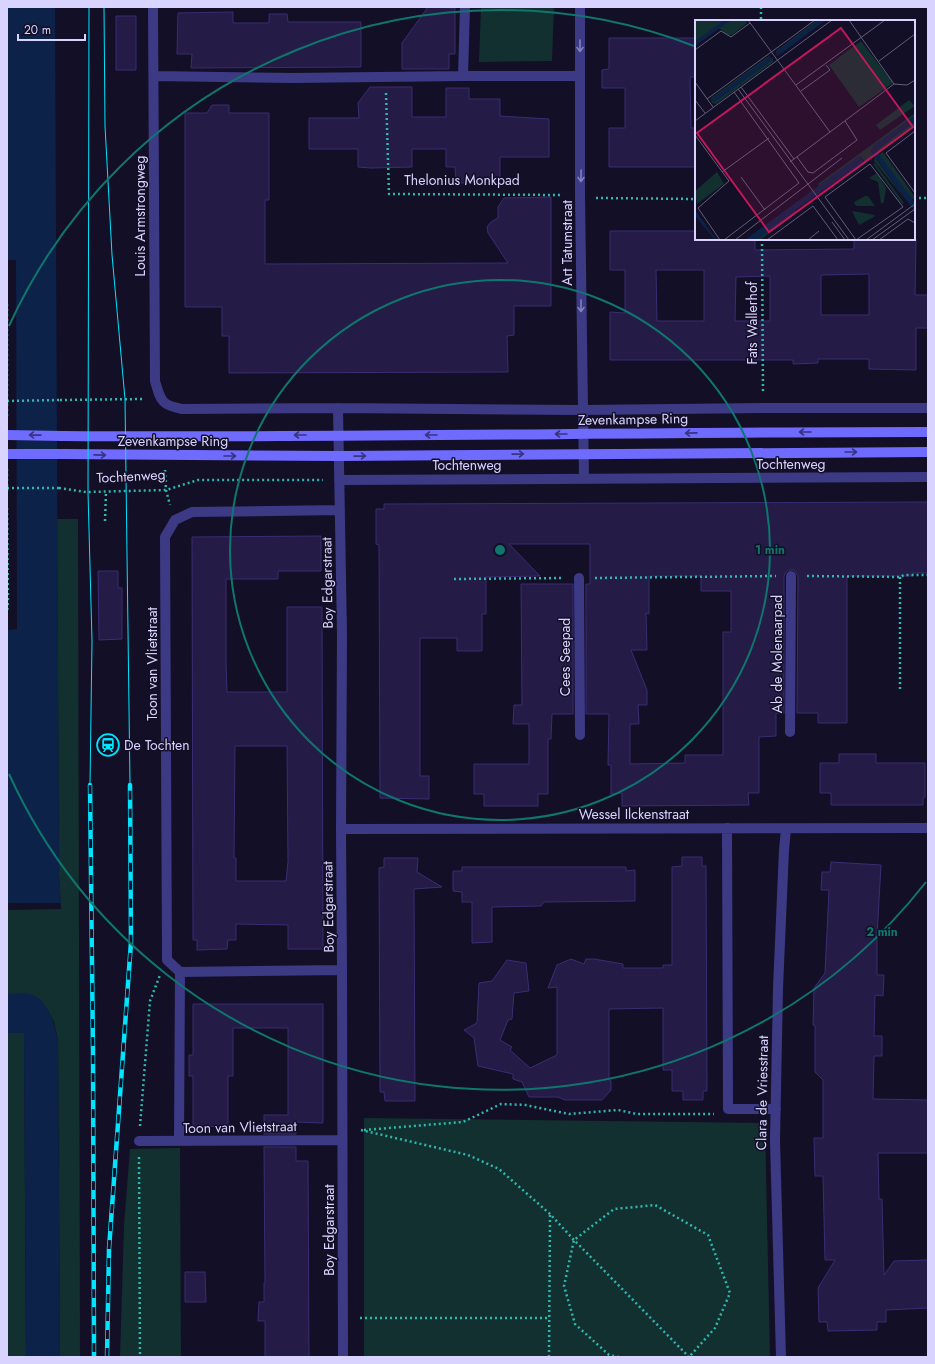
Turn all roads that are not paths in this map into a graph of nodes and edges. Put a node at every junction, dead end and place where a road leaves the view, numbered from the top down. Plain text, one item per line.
1 (153, 7) edge
2 (465, 7) edge
3 (580, 7) edge
4 (154, 76) junction
5 (463, 76) junction
6 (580, 76) junction
7 (338, 408) junction
8 (928, 408) edge
9 (582, 410) junction
10 (928, 432) edge
11 (582, 434) junction
12 (7, 435) edge
13 (339, 435) junction
14 (928, 452) edge
15 (7, 454) edge
16 (583, 454) junction
17 (339, 456) junction
18 (928, 477) edge
19 (584, 479) junction
20 (339, 480) junction
21 (340, 510) junction
22 (791, 576) road end
23 (579, 578) road end
24 (790, 732) dead end
25 (580, 735) dead end
26 (727, 828) junction
27 (928, 828) edge
28 (340, 829) junction
29 (786, 829) junction
30 (342, 970) junction
31 (180, 972) junction
32 (776, 1109) junction
33 (342, 1140) junction
34 (179, 1141) junction
35 (139, 1142) road end
36 (343, 1357) edge
37 (781, 1357) edge

1 - 4 street, Louis Armstrongweg
2 - 5 street
3 -> 6 street, Art Tatumstraat
4 - 5 street
4 - 7 street, Louis Armstrongweg
5 - 6 street
6 -> 9 street, Art Tatumstraat
7 - 9 street
7 - 13 street
8 - 9 street
9 - 11 street, Art Tatumstraat
10 -> 11 street, Zevenkampse Ring
11 -> 13 street, Zevenkampse Ring
11 - 16 street, Art Tatumstraat
13 -> 12 street, Zevenkampse Ring, bridge
13 - 17 street
16 -> 14 street, Zevenkampse Ring
15 -> 17 street, Zevenkampse Ring, bridge
17 -> 16 street, Zevenkampse Ring
16 - 19 street, Art Tatumstraat
17 - 20 street, Boy Edgarstraat
18 - 19 street, Tochtenweg
19 - 20 street, Tochtenweg
20 - 21 street, Boy Edgarstraat
21 - 28 street, Boy Edgarstraat
21 - 31 street, Toon van Vlietstraat
22 - 24 street, Ab de Molenaarpad
23 - 25 street, Cees Seepad
26 - 28 street, Wessel Ilckenstraat
26 - 29 street, Wessel Ilckenstraat
26 - 32 street
27 - 29 street, Wessel Ilckenstraat
28 - 30 street, Boy Edgarstraat
29 - 32 street, Clara de Vriesstraat
30 - 31 street
30 - 33 street, Boy Edgarstraat
31 - 34 street, Toon van Vlietstraat
32 - 37 street, Clara de Vriesstraat
33 - 34 street, Toon van Vlietstraat
33 - 36 street, Boy Edgarstraat
34 - 35 street, Toon van Vlietstraat

